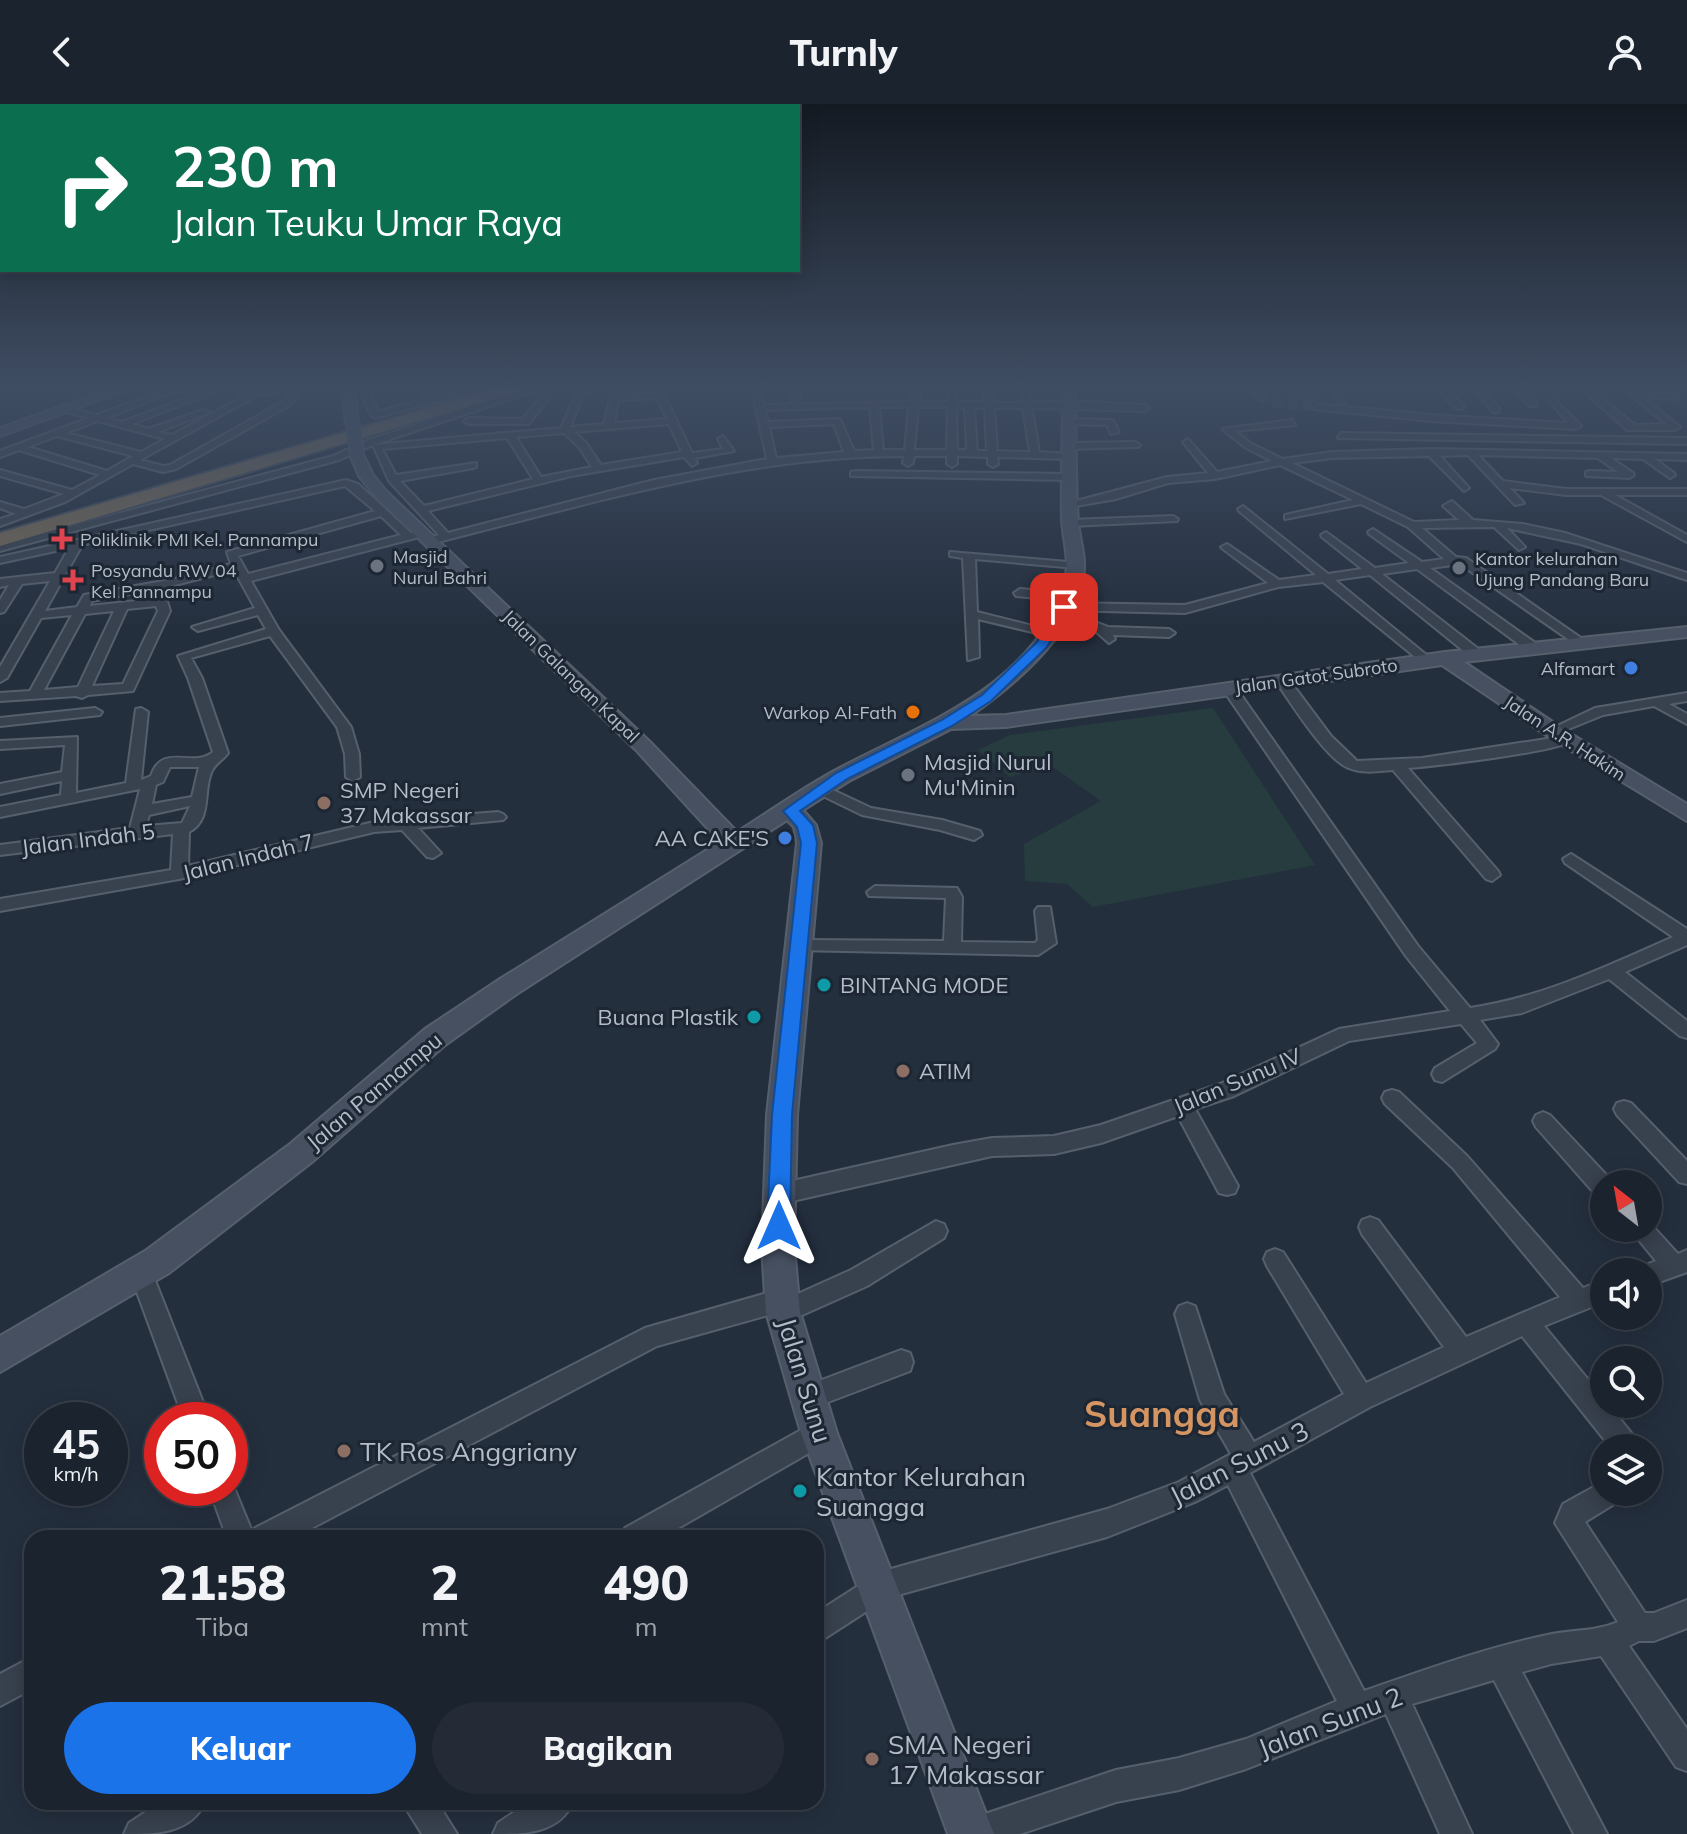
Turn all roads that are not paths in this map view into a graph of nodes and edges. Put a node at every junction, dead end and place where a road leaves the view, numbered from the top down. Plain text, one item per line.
1 (84, 467) edge
2 (121, 467) edge
3 (208, 467) edge
4 (225, 467) edge
5 (255, 467) edge
6 (304, 467) edge
7 (363, 467) edge
8 (387, 467) edge
9 (463, 467) edge
10 (530, 467) edge
11 (597, 467) edge
12 (648, 467) edge
13 (693, 467) edge
14 (739, 467) edge
15 (908, 467) edge
16 (952, 467) edge
17 (993, 467) edge
18 (1069, 467) edge
19 (1208, 467) edge
20 (1265, 467) edge
21 (1290, 467) edge
22 (1445, 467) edge
23 (1486, 467) edge
24 (1617, 467) edge
25 (1659, 467) edge
26 (0, 473) edge
27 (696, 473) junction
28 (108, 474) junction
29 (855, 474) dead end
30 (908, 474) junction
31 (1519, 474) dead end
32 (1590, 474) dead end
33 (952, 475) junction
34 (994, 475) junction
35 (1670, 475) dead end
36 (1215, 476) junction
37 (1069, 477) junction
38 (393, 479) junction
39 (538, 480) junction
40 (662, 481) junction
41 (1497, 483) junction
42 (239, 484) junction
43 (1525, 486) junction
44 (1464, 488) dead end
45 (1566, 492) junction
46 (1602, 492) junction
47 (1687, 492) edge
48 (70, 494) junction
49 (1363, 501) junction
50 (1519, 503) dead end
51 (1070, 504) junction
52 (1452, 504) dead end
53 (0, 505) edge
54 (247, 505) junction
55 (1566, 505) dead end
56 (1243, 509) dead end
57 (421, 510) junction
58 (139, 511) junction
59 (381, 513) junction
60 (1289, 517) dead end
61 (1173, 519) dead end
62 (167, 522) junction
63 (0, 523) edge
64 (1070, 523) junction
65 (1470, 523) junction
66 (1497, 524) junction
67 (1412, 525) junction
68 (0, 532) edge
69 (1373, 532) dead end
70 (1326, 535) dead end
71 (427, 537) junction
72 (1687, 539) edge
73 (0, 540) edge
74 (79, 541) junction
75 (1227, 547) dead end
76 (1519, 547) dead end
77 (0, 548) edge
78 (954, 554) dead end
79 (969, 555) junction
80 (0, 560) edge
81 (1453, 561) junction
82 (238, 565) junction
83 (1076, 565) junction
84 (1420, 566) junction
85 (1374, 572) junction
86 (60, 576) junction
87 (1687, 577) edge
88 (1326, 578) junction
89 (244, 579) junction
90 (18, 581) junction
91 (0, 583) edge
92 (1277, 584) junction
93 (156, 586) junction
94 (1020, 593) dead end
95 (163, 602) junction
96 (122, 607) junction
97 (0, 609) edge
98 (82, 610) junction
99 (263, 610) junction
100 (971, 614) junction
101 (1060, 614) junction
102 (38, 615) junction
103 (198, 627) dead end
104 (273, 631) junction
105 (1687, 632) edge
106 (1169, 633) dead end
107 (1582, 643) junction
108 (1533, 648) junction
109 (1476, 654) junction
110 (973, 657) dead end
111 (1435, 660) junction
112 (0, 678) edge
113 (1282, 680) junction
114 (1229, 688) junction
115 (82, 694) junction
116 (34, 695) junction
117 (0, 697) edge
118 (1687, 697) edge
119 (1656, 702) junction
120 (141, 712) dead end
121 (1687, 720) edge
122 (0, 722) edge
123 (947, 723) junction
124 (1560, 736) junction
125 (70, 740) junction
126 (0, 745) edge
127 (210, 762) junction
128 (1397, 765) junction
129 (70, 775) junction
130 (353, 777) dead end
131 (149, 783) junction
132 (133, 786) junction
133 (0, 789) edge
134 (822, 790) junction
135 (68, 799) junction
136 (198, 800) junction
137 (143, 811) junction
138 (0, 812) edge
139 (784, 814) junction
140 (1687, 814) edge
141 (498, 817) dead end
142 (404, 823) junction
143 (179, 830) junction
144 (137, 833) junction
145 (974, 835) dead end
146 (744, 839) junction
147 (0, 850) edge
148 (433, 853) dead end
149 (1571, 859) dead end
150 (179, 874) junction
151 (1492, 875) dead end
152 (875, 892) dead end
153 (0, 905) edge
154 (1044, 911) dead end
155 (1683, 943) edge
156 (800, 946) junction
157 (952, 949) junction
158 (1611, 971) junction
159 (1463, 1015) junction
160 (1687, 1031) edge
161 (1442, 1074) dead end
162 (1392, 1098) dead end
163 (1183, 1106) junction
164 (1624, 1109) dead end
165 (1543, 1121) dead end
166 (1590, 1173) edge
167 (1687, 1175) edge
168 (1227, 1186) dead end
169 (779, 1194) junction
170 (1370, 1227) dead end
171 (936, 1231) dead end
172 (1656, 1242) edge
173 (1275, 1259) dead end
174 (1681, 1263) edge
175 (1662, 1270) edge
176 (141, 1273) junction
177 (1590, 1295) edge
178 (1577, 1299) junction
179 (782, 1306) junction
180 (1187, 1314) dead end
181 (1526, 1322) junction
182 (1462, 1351) junction
183 (0, 1355) edge
184 (901, 1362) dead end
185 (807, 1398) junction
186 (1361, 1398) junction
187 (190, 1402) edge
188 (819, 1433) junction
189 (1616, 1434) edge
190 (1241, 1464) junction
191 (1590, 1504) edge
192 (229, 1506) edge
193 (238, 1530) edge
194 (280, 1530) edge
195 (649, 1530) edge
196 (870, 1592) junction
197 (1687, 1614) edge
198 (824, 1624) edge
199 (1638, 1627) junction
200 (1608, 1641) junction
201 (1501, 1663) junction
202 (24, 1677) edge
203 (0, 1691) edge
204 (1394, 1698) junction
205 (1357, 1709) junction
206 (1687, 1756) edge
207 (177, 1810) edge
208 (424, 1810) edge
209 (545, 1810) edge
210 (140, 1834) edge
211 (441, 1834) edge
212 (509, 1834) edge
213 (972, 1834) edge
214 (1456, 1834) edge
215 (1591, 1834) edge

1 - 28 street
2 - 28 street
3 - 68 highway
4 - 68 highway
5 - 73 highway
6 - 42 street
7 - 71 main road, Jalan Galangan Kapal, bridge
8 - 38 street
9 - 38 street
10 - 39 street
11 - 39 street
12 - 40 street
13 - 27 street
14 - 27 street
15 - 30 street
16 - 33 street
17 - 34 street
18 - 37 main road
19 - 36 street
20 - 36 street
21 - 49 street
22 - 44 street
23 - 41 street
24 - 32 street
25 - 35 street
26 - 48 street
27 - 40 street
28 - 48 street
29 - 30 street
30 - 33 street
31 - 43 street
33 - 34 street
34 - 37 street
36 - 51 street
37 - 51 main road
38 - 57 street
39 - 57 street
40 - 71 street
41 - 43 street
41 - 50 street
42 - 54 street
42 - 58 street
43 - 45 street
45 - 46 street
45 - 55 street
46 - 47 street
46 - 72 street
48 - 53 street
48 - 63 street
49 - 60 street
49 - 67 street
51 - 64 main road
52 - 65 street
54 - 59 street
54 - 62 street
56 - 88 street
57 - 71 street
58 - 62 street
58 - 77 street
59 - 71 street
59 - 82 street
61 - 64 street
62 - 74 street
64 - 83 main road
65 - 66 street
65 - 67 street
66 - 76 street
66 - 87 street
67 - 81 street
69 - 84 street
70 - 85 street
71 - 89 street
71 - 146 main road, Jalan Galangan Kapal
74 - 80 street
74 - 86 street
75 - 92 street
78 - 79 street
79 - 83 street
79 - 100 street
81 - 84 street
81 - 107 street
82 - 89 street
82 - 93 street
83 - 101 main road
84 - 85 street
84 - 108 street
85 - 88 street
85 - 109 street
86 - 90 street
86 - 102 street
88 - 92 street
88 - 111 street
89 - 99 street
90 - 91 street
90 - 97 street
92 - 101 street
93 - 95 street
93 - 98 street
94 - 101 street
95 - 96 street
95 - 115 street
96 - 98 street
96 - 115 street
98 - 102 street
98 - 116 street
99 - 103 street
99 - 104 street
100 - 101 street
100 - 110 street
101 - 106 street
101 - 123 main road, Jalan Pannampu
102 - 112 street
104 - 127 street
104 - 130 street
105 - 107 main road, Jalan Gatot Subroto
107 - 108 main road, Jalan Gatot Subroto
108 - 109 main road, Jalan Gatot Subroto
109 - 111 main road, Jalan Gatot Subroto
111 - 113 main road, Jalan Gatot Subroto
111 - 124 main road, Jalan A.R. Hakim
113 - 114 main road, Jalan Gatot Subroto
113 - 128 street
114 - 123 main road, Jalan Gatot Subroto
114 - 159 street
115 - 116 street
116 - 117 street
118 - 119 street
119 - 121 street
119 - 124 street
120 - 132 street
122 - 125 street
123 - 134 main road, Jalan Pannampu
124 - 128 street
124 - 140 main road, Jalan A.R. Hakim
125 - 126 street
125 - 129 street
127 - 131 street
127 - 136 street
128 - 151 street
129 - 133 street
129 - 135 street
131 - 132 street
131 - 137 street
132 - 135 street
134 - 139 main road, Jalan Pannampu
134 - 145 street
135 - 138 street
136 - 137 street
136 - 143 street
137 - 144 street
139 - 146 main road, Jalan Pannampu
139 - 156 main road, Jalan Sunu
141 - 142 street, Jalan Indah 7
142 - 148 street
142 - 150 street, Jalan Indah 7
143 - 144 street, Jalan Indah 5
143 - 150 street, Jalan Indah 5
144 - 147 street, Jalan Indah 5
146 - 176 main road, Jalan Pannampu
149 - 155 street
150 - 153 street, Jalan Indah 7
152 - 157 street
154 - 157 street
155 - 158 street, Jalan Sunu IV
156 - 157 street
156 - 169 main road, Jalan Sunu
158 - 159 street, Jalan Sunu IV
158 - 160 street
159 - 161 street
159 - 163 street, Jalan Sunu IV
162 - 178 street
163 - 168 street
163 - 169 street, Jalan Sunu IV
164 - 167 street
165 - 166 street
169 - 179 main road, Jalan Sunu
170 - 182 street
171 - 179 street
172 - 174 street
173 - 186 street
174 - 175 street
176 - 183 main road, Jalan Pannampu
176 - 187 street
177 - 178 street, Jalan Sunu 3
178 - 181 street, Jalan Sunu 3
179 - 185 main road, Jalan Sunu
179 - 194 street
180 - 190 street
181 - 182 street, Jalan Sunu 3
181 - 189 street
182 - 186 street, Jalan Sunu 3
184 - 185 street
185 - 188 main road, Jalan Sunu
186 - 190 street, Jalan Sunu 3
188 - 195 street
188 - 196 main road, Jalan Sunu
190 - 196 street, Jalan Sunu 3
190 - 205 street
191 - 199 street
192 - 193 street
196 - 198 street
196 - 213 main road, Jalan Sunu
197 - 199 street, Jalan Sunu 2
199 - 200 street, Jalan Sunu 2
200 - 201 street, Jalan Sunu 2
200 - 206 street
201 - 204 street, Jalan Sunu 2
201 - 215 street
202 - 203 street
204 - 205 street, Jalan Sunu 2
204 - 214 street
205 - 213 street, Jalan Sunu 2
207 - 210 street
208 - 211 street
209 - 212 street

